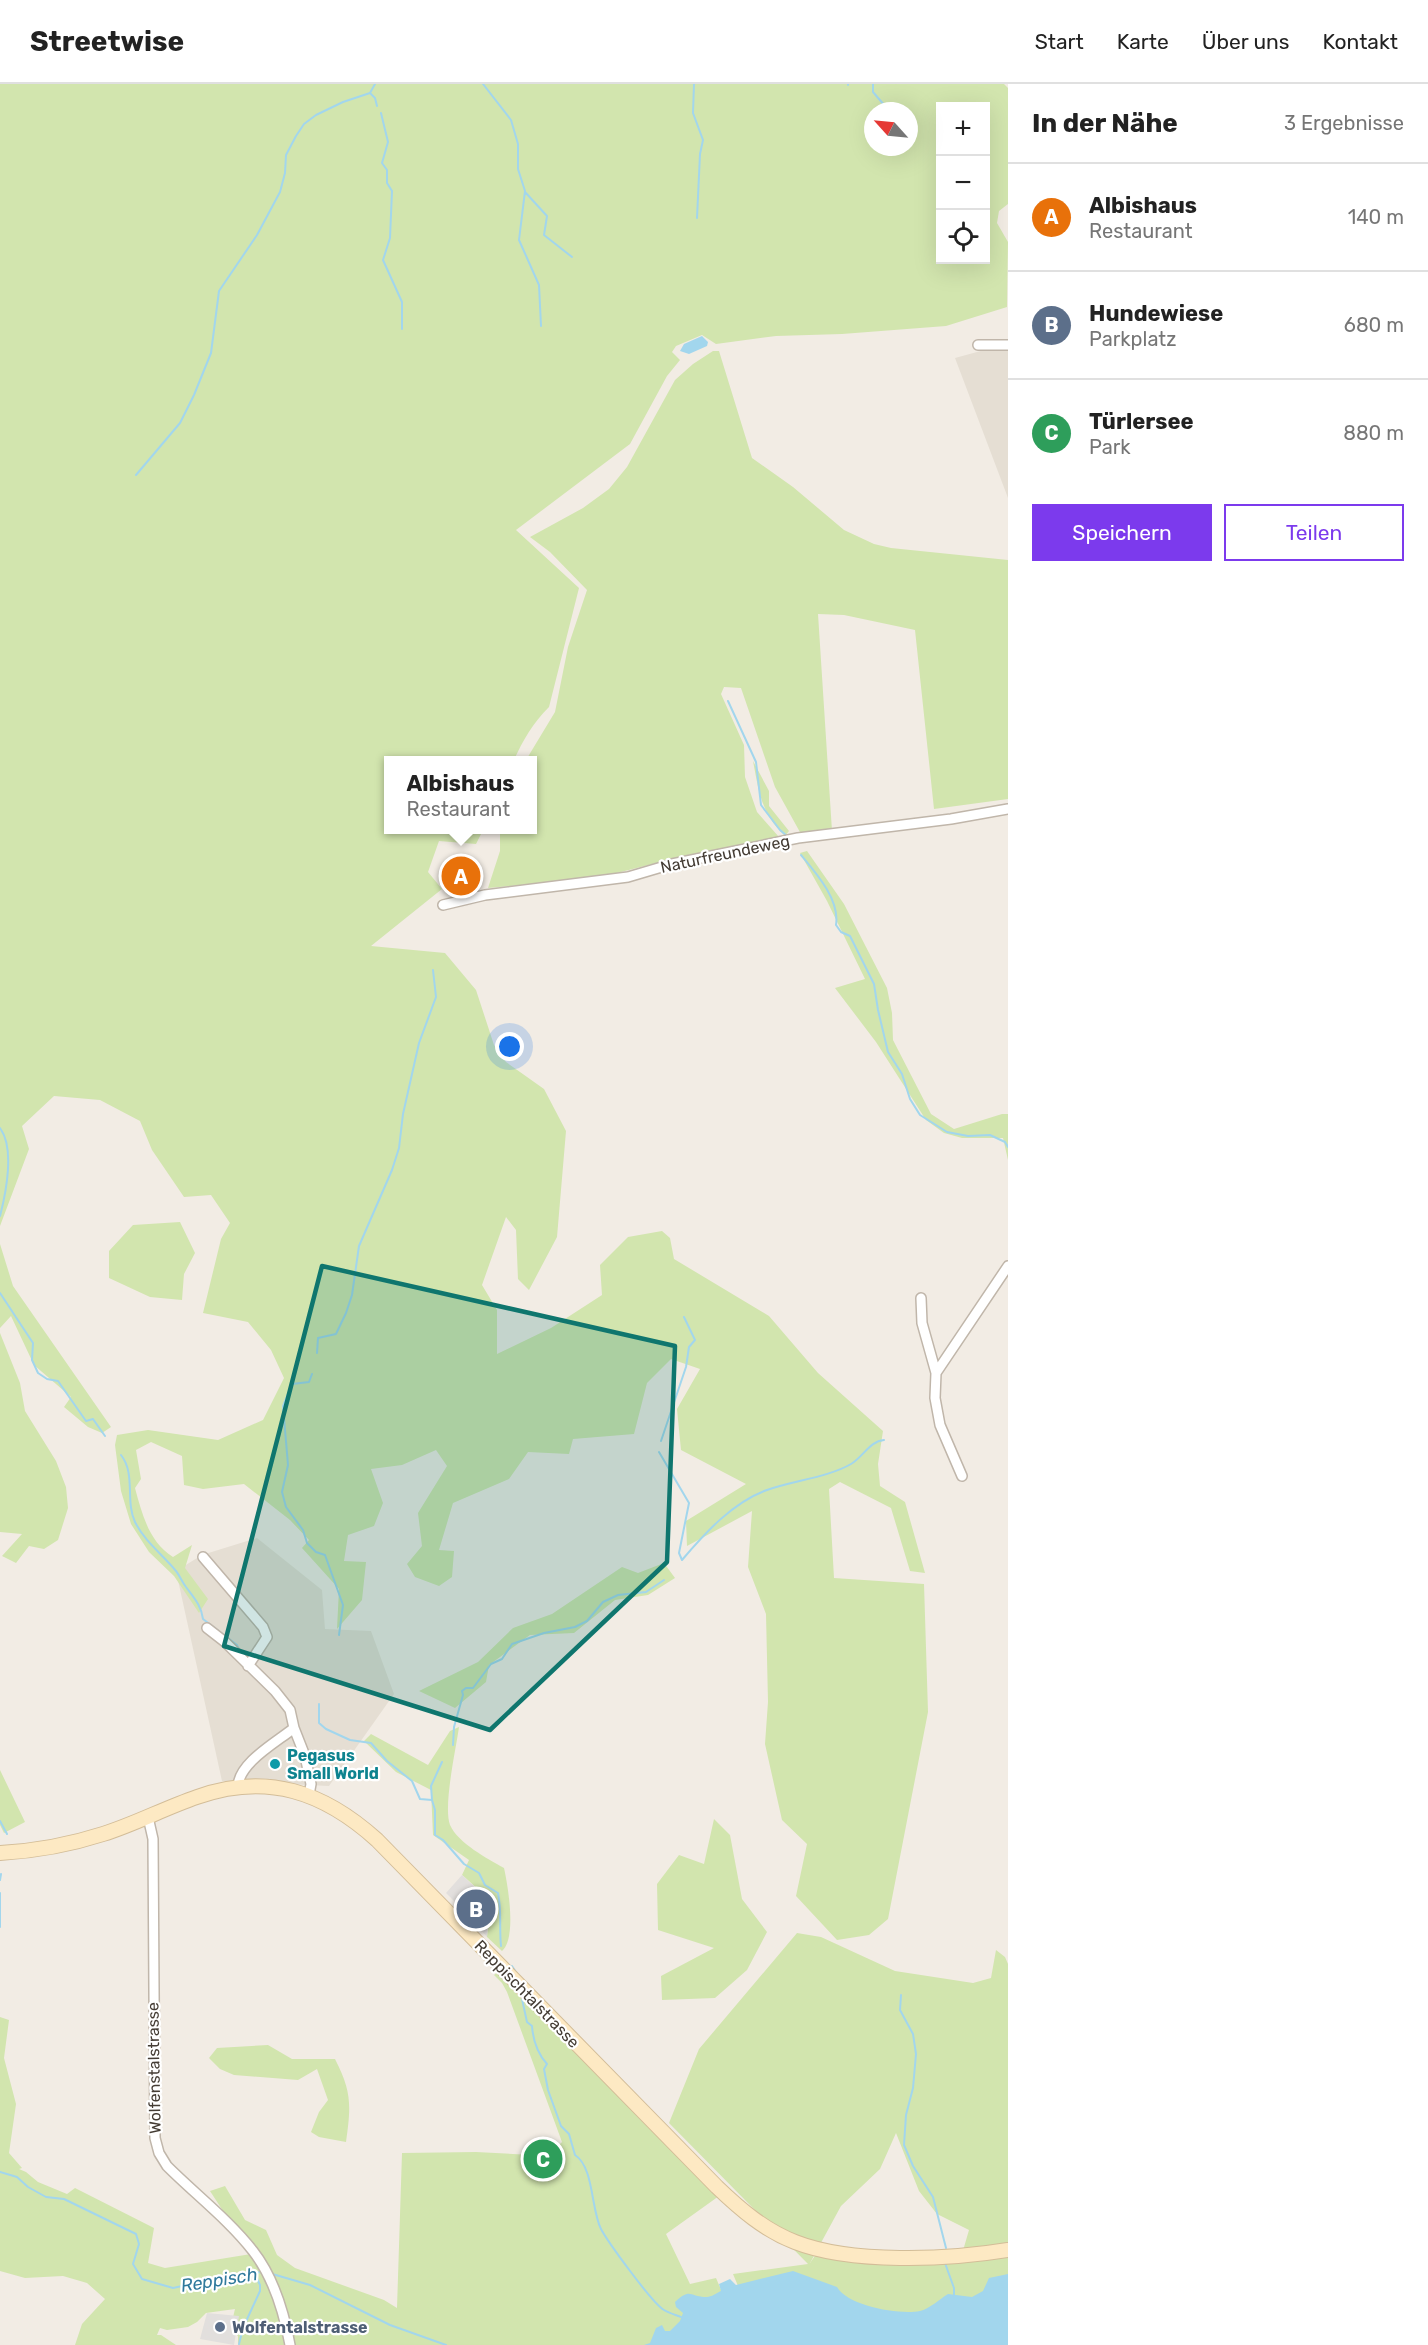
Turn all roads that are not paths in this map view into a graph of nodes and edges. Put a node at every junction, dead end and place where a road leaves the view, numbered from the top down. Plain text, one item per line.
1 (978, 345) dead end
2 (1008, 345) edge
3 (1008, 809) edge
4 (443, 905) dead end
5 (1008, 1266) edge
6 (921, 1298) dead end
7 (936, 1373) junction
8 (962, 1476) dead end
9 (203, 1557) dead end
10 (207, 1628) dead end
11 (248, 1666) junction
12 (294, 1728) junction
13 (238, 1787) junction
14 (309, 1795) junction
15 (148, 1817) junction
16 (0, 1853) edge
17 (1008, 2250) edge
18 (290, 2345) edge

1 - 2 street
3 - 4 street, Naturfreundeweg
5 - 7 street
6 - 7 street
7 - 8 street
9 - 11 street
10 - 11 street
11 - 12 street
12 - 13 street
12 - 14 street
13 - 14 main road, Reppischtalstrasse
13 - 15 main road, Reppischtalstrasse
14 - 17 main road, Reppischtalstrasse
15 - 16 main road, Reppischtalstrasse
15 - 18 street, Wolfenstalstrasse

